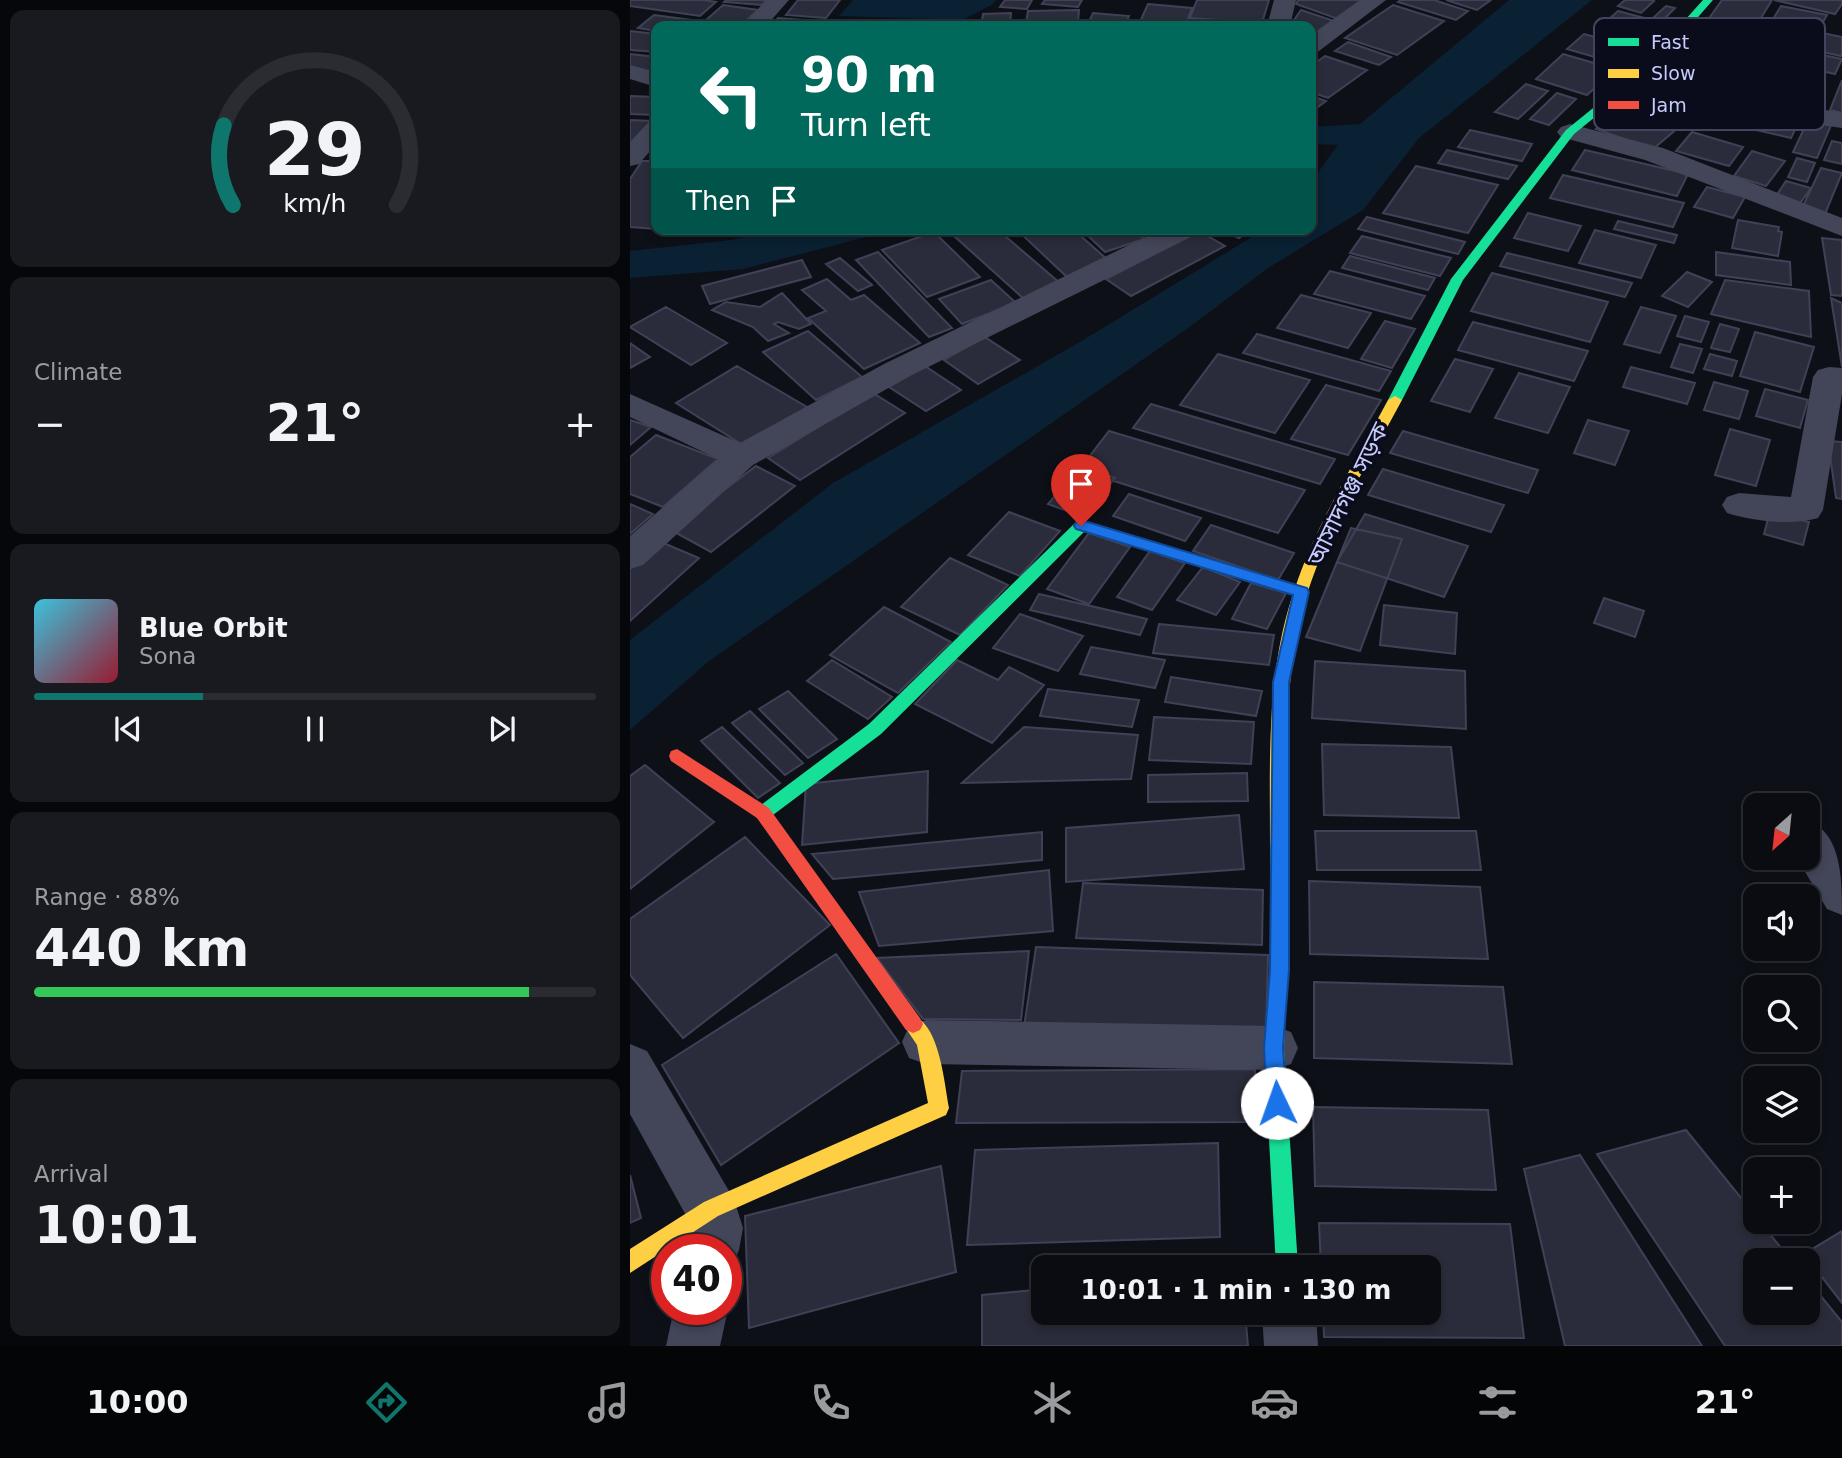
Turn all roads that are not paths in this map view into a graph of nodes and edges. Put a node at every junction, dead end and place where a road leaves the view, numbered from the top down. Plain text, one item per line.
1 (778, 0) edge
2 (1285, 0) edge
3 (1375, 0) edge
4 (1708, 0) edge
5 (1692, 18) edge
6 (759, 21) edge
7 (1280, 21) edge
8 (1316, 42) edge
9 (630, 72) edge
10 (651, 79) edge
11 (1594, 113) edge
12 (1570, 132) junction
13 (651, 136) edge
14 (638, 153) edge
15 (1842, 228) edge
16 (1173, 235) edge
17 (1842, 378) edge
18 (630, 404) edge
19 (741, 457) junction
20 (1739, 505) dead end
21 (630, 556) edge
22 (1301, 592) junction
23 (677, 756) dead end
24 (764, 813) junction
25 (1820, 858) edge
26 (1842, 896) edge
27 (926, 1042) junction
28 (1274, 1048) junction
29 (630, 1067) edge
30 (712, 1229) edge
31 (1286, 1255) edge
32 (630, 1262) edge
33 (698, 1325) edge
34 (1290, 1325) edge
35 (693, 1346) edge
36 (1291, 1346) edge

1 - 6 street
2 - 7 street
3 - 8 street
4 - 5 street, আসাদগঞ্জ সড়ক
9 - 10 street
11 - 12 street, আসাদগঞ্জ সড়ক
12 - 15 street
12 - 22 street, আসাদগঞ্জ সড়ক
13 - 14 street
16 - 19 street
17 - 20 street
18 - 19 street
19 - 21 street
22 - 24 street
22 - 28 street, আসাদগঞ্জ সড়ক
23 - 24 street
24 - 27 street
25 - 26 street
27 - 28 street
27 - 30 street
28 - 31 street, আসাদগঞ্জ সড়ক
29 - 30 street
30 - 32 street
33 - 35 street
34 - 36 street

